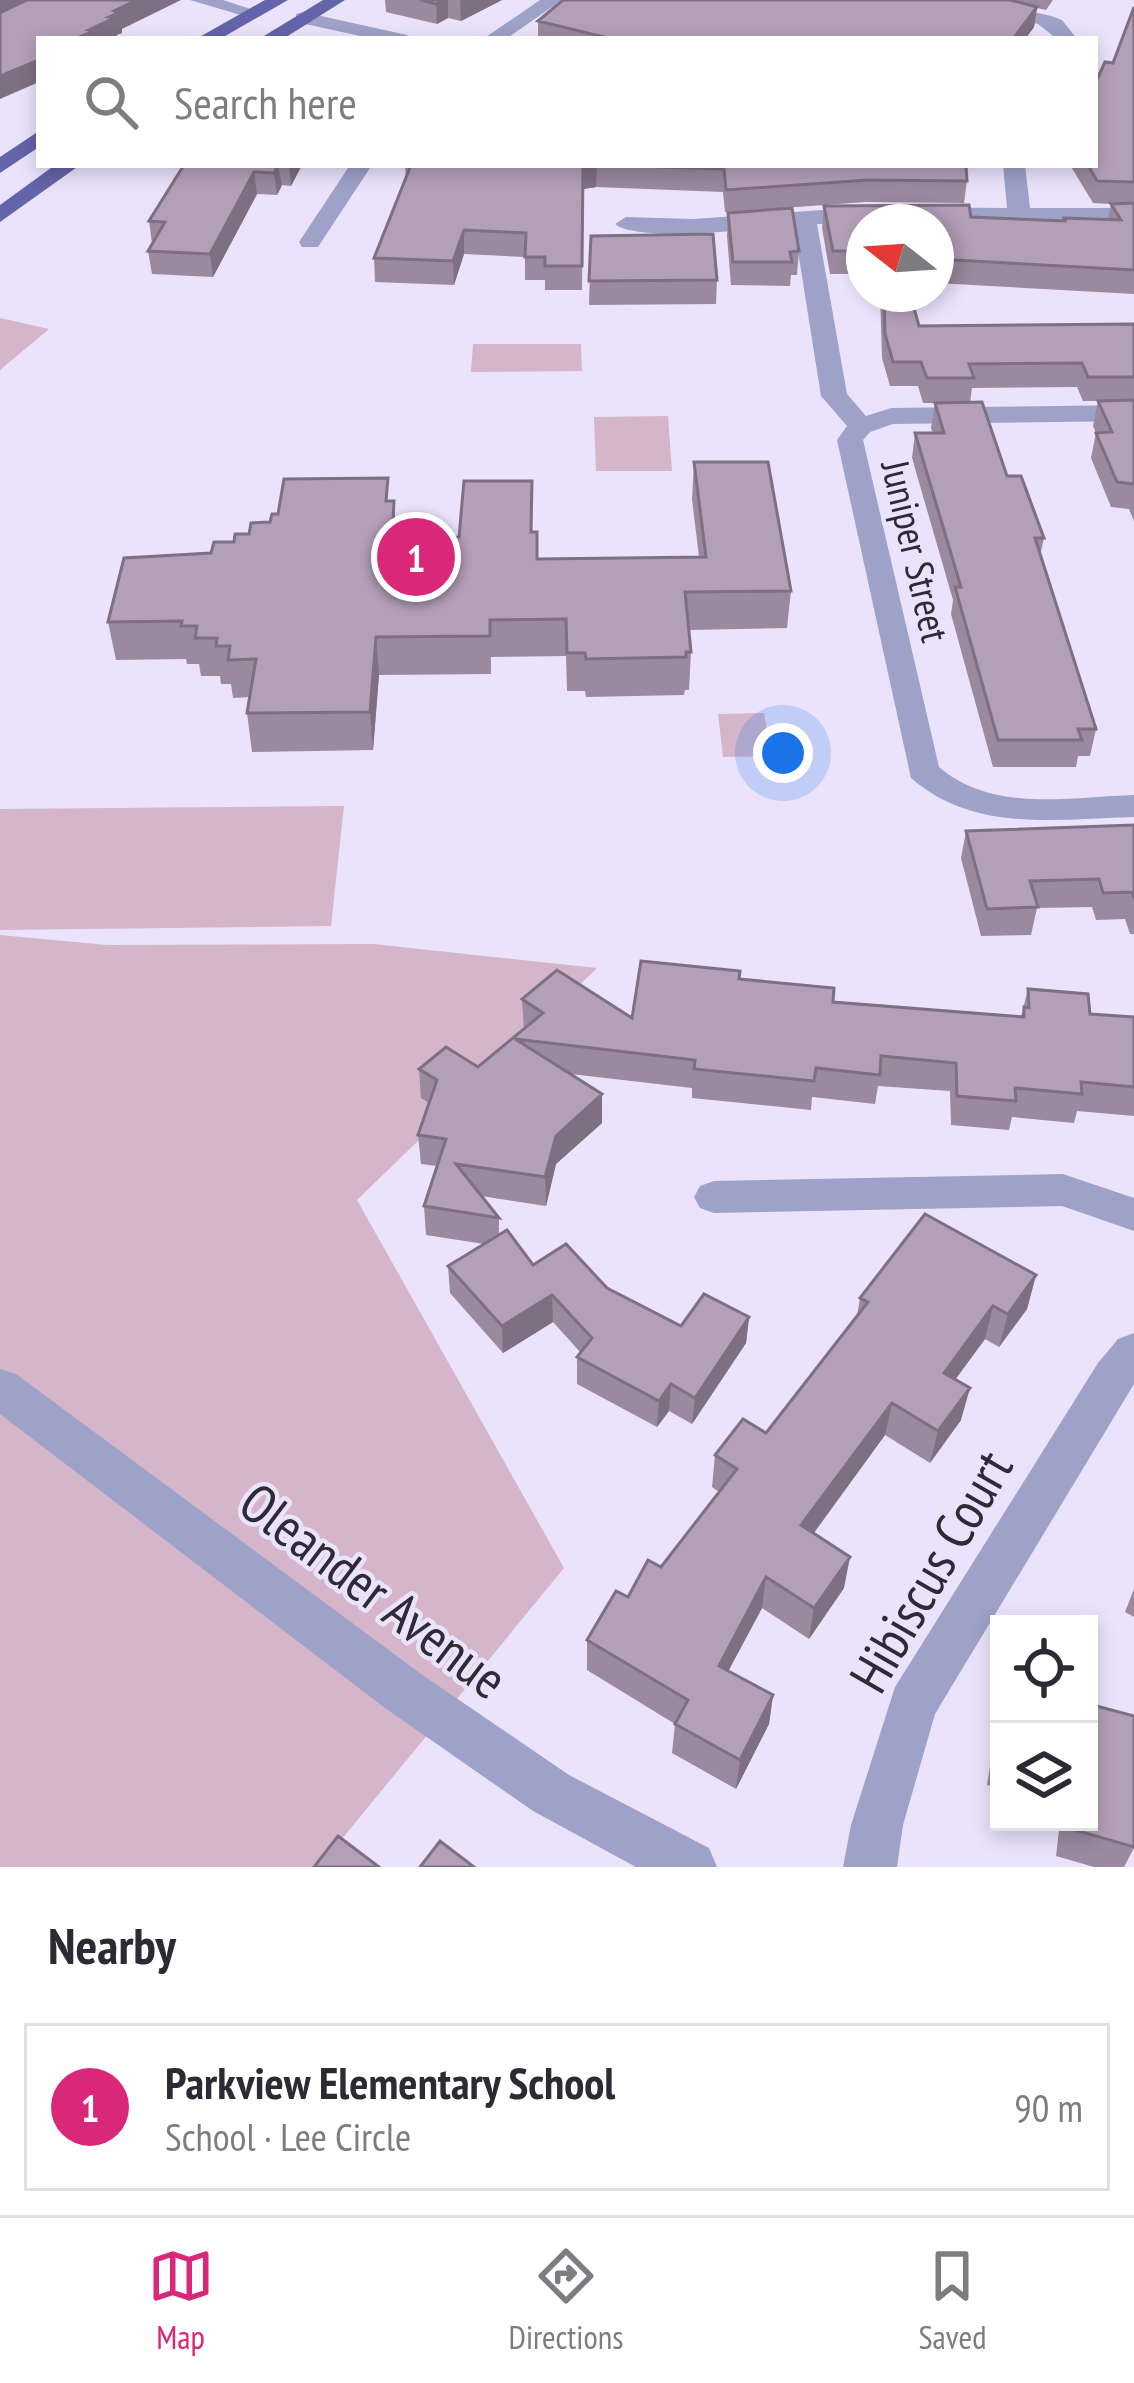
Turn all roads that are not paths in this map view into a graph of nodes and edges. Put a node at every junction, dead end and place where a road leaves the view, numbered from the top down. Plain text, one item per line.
1 (199, 0) edge
2 (279, 0) edge
3 (336, 0) edge
4 (553, 0) edge
5 (956, 0) edge
6 (306, 9) edge
7 (254, 13) junction
8 (212, 36) edge
9 (247, 36) edge
10 (272, 36) edge
11 (391, 36) edge
12 (498, 36) edge
13 (1065, 36) edge
14 (36, 138) edge
15 (0, 167) edge
16 (65, 168) edge
17 (359, 168) edge
18 (1014, 168) edge
19 (1019, 214) junction
20 (0, 215) edge
21 (1134, 215) edge
22 (805, 221) junction
23 (626, 224) dead end
24 (310, 242) dead end
25 (1134, 413) edge
26 (861, 426) junction
27 (1134, 806) edge
28 (713, 1197) dead end
29 (1134, 1215) edge
30 (1134, 1352) edge
31 (0, 1388) edge
32 (690, 1867) edge
33 (870, 1867) edge

1 - 7 street
2 - 7 main road
3 - 6 main road
4 - 12 street
5 - 13 street
6 - 10 main road
6 - 11 street
7 - 8 main road
7 - 9 main road
14 - 15 main road
16 - 20 main road
17 - 24 street
18 - 19 street
19 - 21 street
19 - 22 street
22 - 23 street
22 - 26 street, Juniper Street
25 - 26 street
26 - 27 street, Juniper Street
28 - 29 street
30 - 33 street, Hibiscus Court
31 - 32 street, Oleander Avenue

